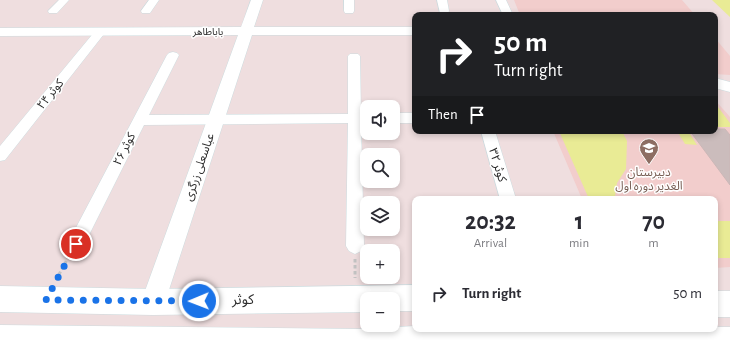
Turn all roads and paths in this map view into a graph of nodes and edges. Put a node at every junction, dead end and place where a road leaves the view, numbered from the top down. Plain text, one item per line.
1 (64, 0) edge
2 (154, 0) edge
3 (256, 0) edge
4 (349, 0) edge
5 (442, 0) edge
6 (501, 0) edge
7 (53, 11) dead end
8 (146, 11) dead end
9 (349, 11) dead end
10 (444, 11) dead end
11 (507, 12) edge
12 (412, 31) edge
13 (0, 32) edge
14 (100, 32) junction
15 (246, 32) junction
16 (173, 55) dead end
17 (354, 56) dead end
18 (360, 118) edge
19 (400, 118) edge
20 (412, 118) edge
21 (216, 119) junction
22 (140, 120) junction
23 (489, 134) edge
24 (3, 149) edge
25 (507, 196) edge
26 (76, 244) joint
27 (354, 246) joint
28 (412, 298) edge
29 (0, 299) edge
30 (355, 299) junction
31 (46, 300) junction
32 (153, 302) junction
33 (718, 304) edge
34 (730, 304) edge
35 (3, 341) edge
36 (730, 341) edge
37 (359, 343) edge

1 - 7 street
2 - 8 street
3 - 15 street, عباسعلی زرگری
4 - 9 street
5 - 10 street
6 - 11 street
12 - 15 street, باباطاهر
13 - 14 street, باباطاهر
14 - 15 street, باباطاهر
14 - 24 street, کوثر ۲۴
15 - 21 street, عباسعلی زرگری
16 - 22 street, کوثر ۲۶
17 - 18 street
18 - 21 street
18 - 27 street
19 - 20 street
21 - 22 street
21 - 32 street, عباسعلی زرگری
22 - 26 street, کوثر ۲۶
23 - 25 street, کوثر ۳۲
26 - 31 path
27 - 30 path
28 - 30 main road, کوثر
29 - 31 main road, کوثر
30 - 32 main road, کوثر
31 - 32 main road, کوثر
33 - 34 main road
35 - 37 main road
36 - 37 main road

